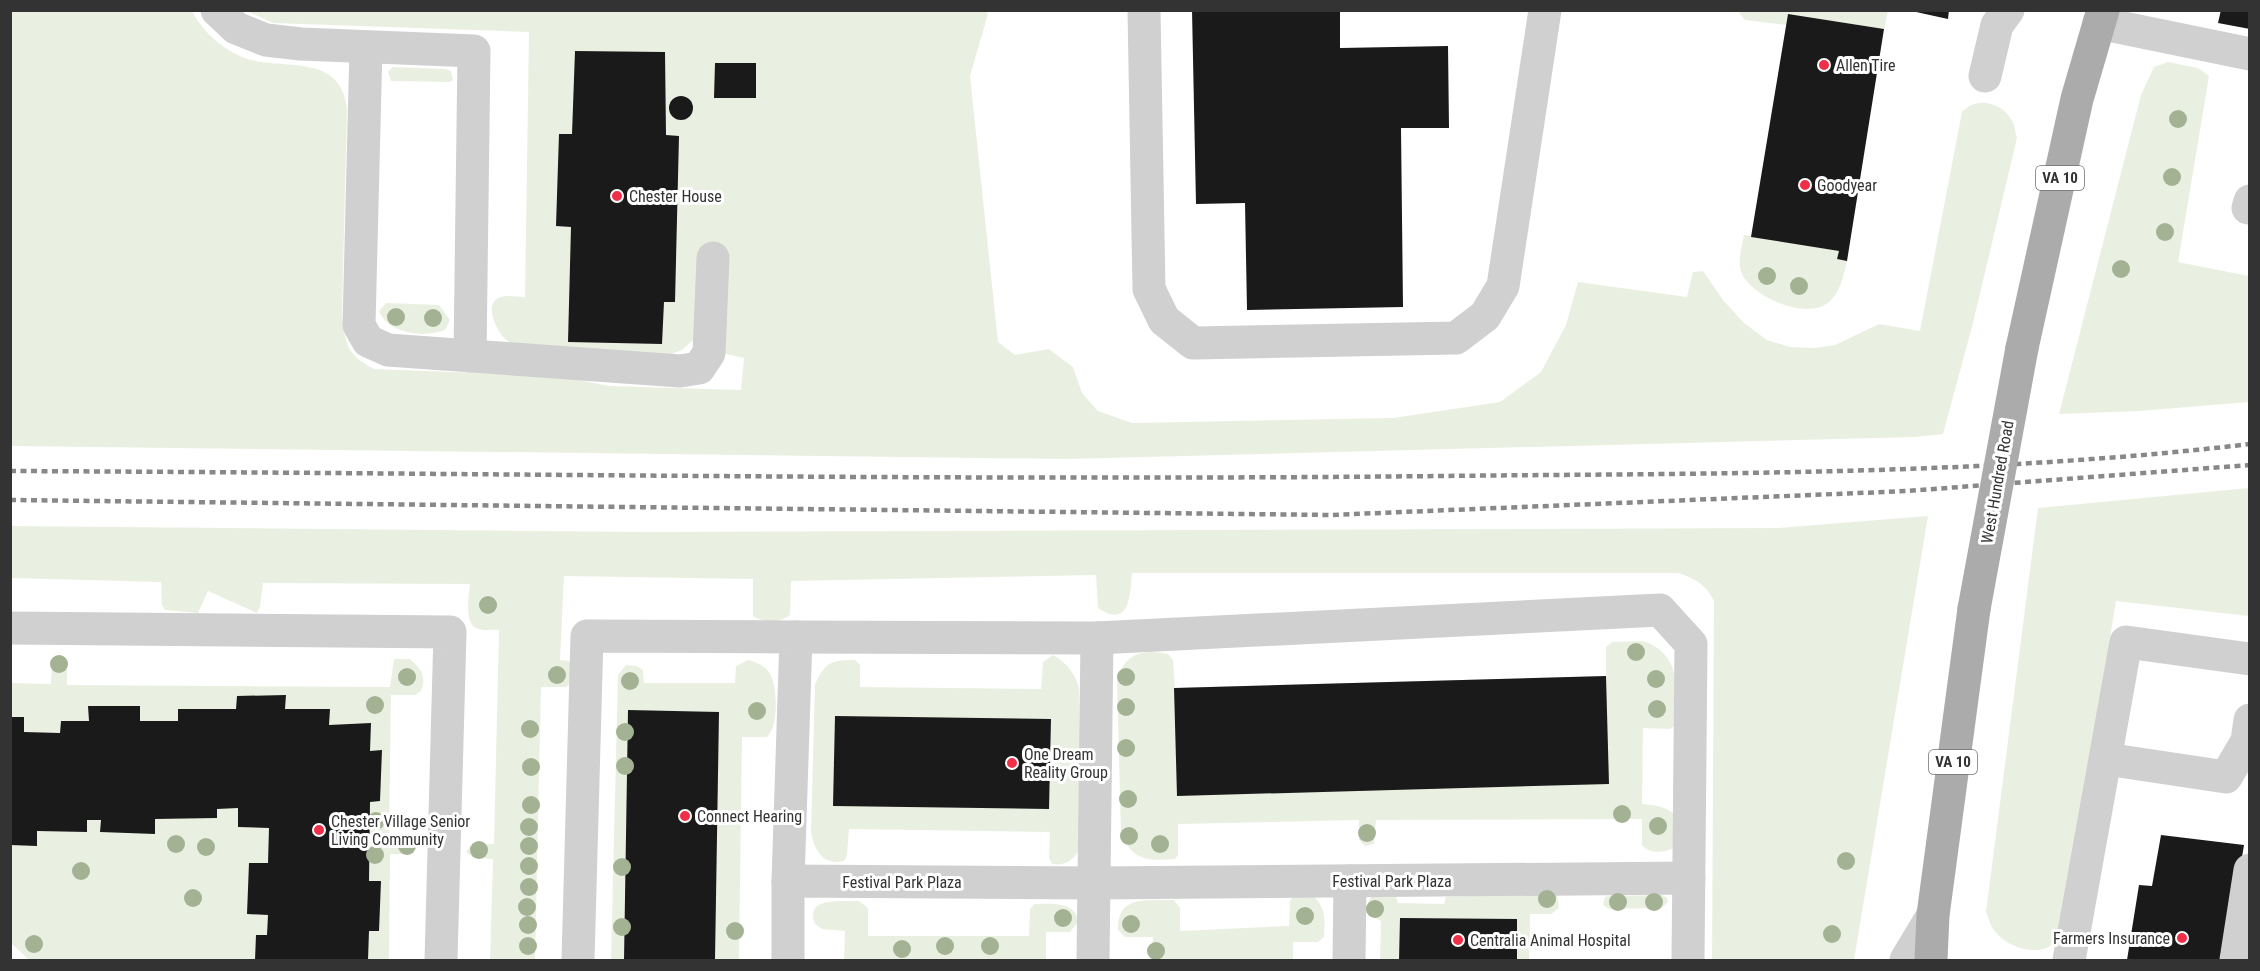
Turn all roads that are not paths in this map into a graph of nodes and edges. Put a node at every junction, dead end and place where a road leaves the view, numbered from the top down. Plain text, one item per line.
1 (217, 10) edge
2 (1144, 10) edge
3 (1545, 10) edge
4 (2008, 10) edge
5 (2101, 17) edge
6 (366, 47) junction
7 (2250, 54) edge
8 (1985, 76) dead end
9 (713, 258) dead end
10 (470, 356) junction
11 (10, 627) edge
12 (796, 637) junction
13 (1097, 638) junction
14 (2250, 658) edge
15 (2249, 737) edge
16 (2106, 759) junction
17 (2250, 870) edge
18 (1689, 878) junction
19 (788, 881) junction
20 (1350, 881) junction
21 (1095, 883) junction
22 (1933, 915) junction
23 (441, 960) edge
24 (578, 960) edge
25 (788, 960) edge
26 (1093, 960) edge
27 (1349, 960) edge
28 (1688, 960) edge
29 (1906, 960) edge
30 (1931, 960) edge
31 (2069, 960) edge
32 (2236, 960) edge

1 - 6 street
2 - 3 street
4 - 8 street
5 - 7 street
5 - 22 main road, West Hundred Road / VA 10, bridge
6 - 10 street
6 - 10 street
9 - 10 street
11 - 23 street
12 - 13 street
12 - 19 street
12 - 24 street
13 - 18 street
13 - 21 street
14 - 16 street
15 - 16 street
16 - 31 street
17 - 32 street
18 - 20 street, Festival Park Plaza
18 - 28 street
19 - 21 street, Festival Park Plaza
19 - 25 street
20 - 21 street, Festival Park Plaza
20 - 27 street
21 - 26 street
22 - 29 street
22 - 30 main road, West Hundred Road / VA 10

